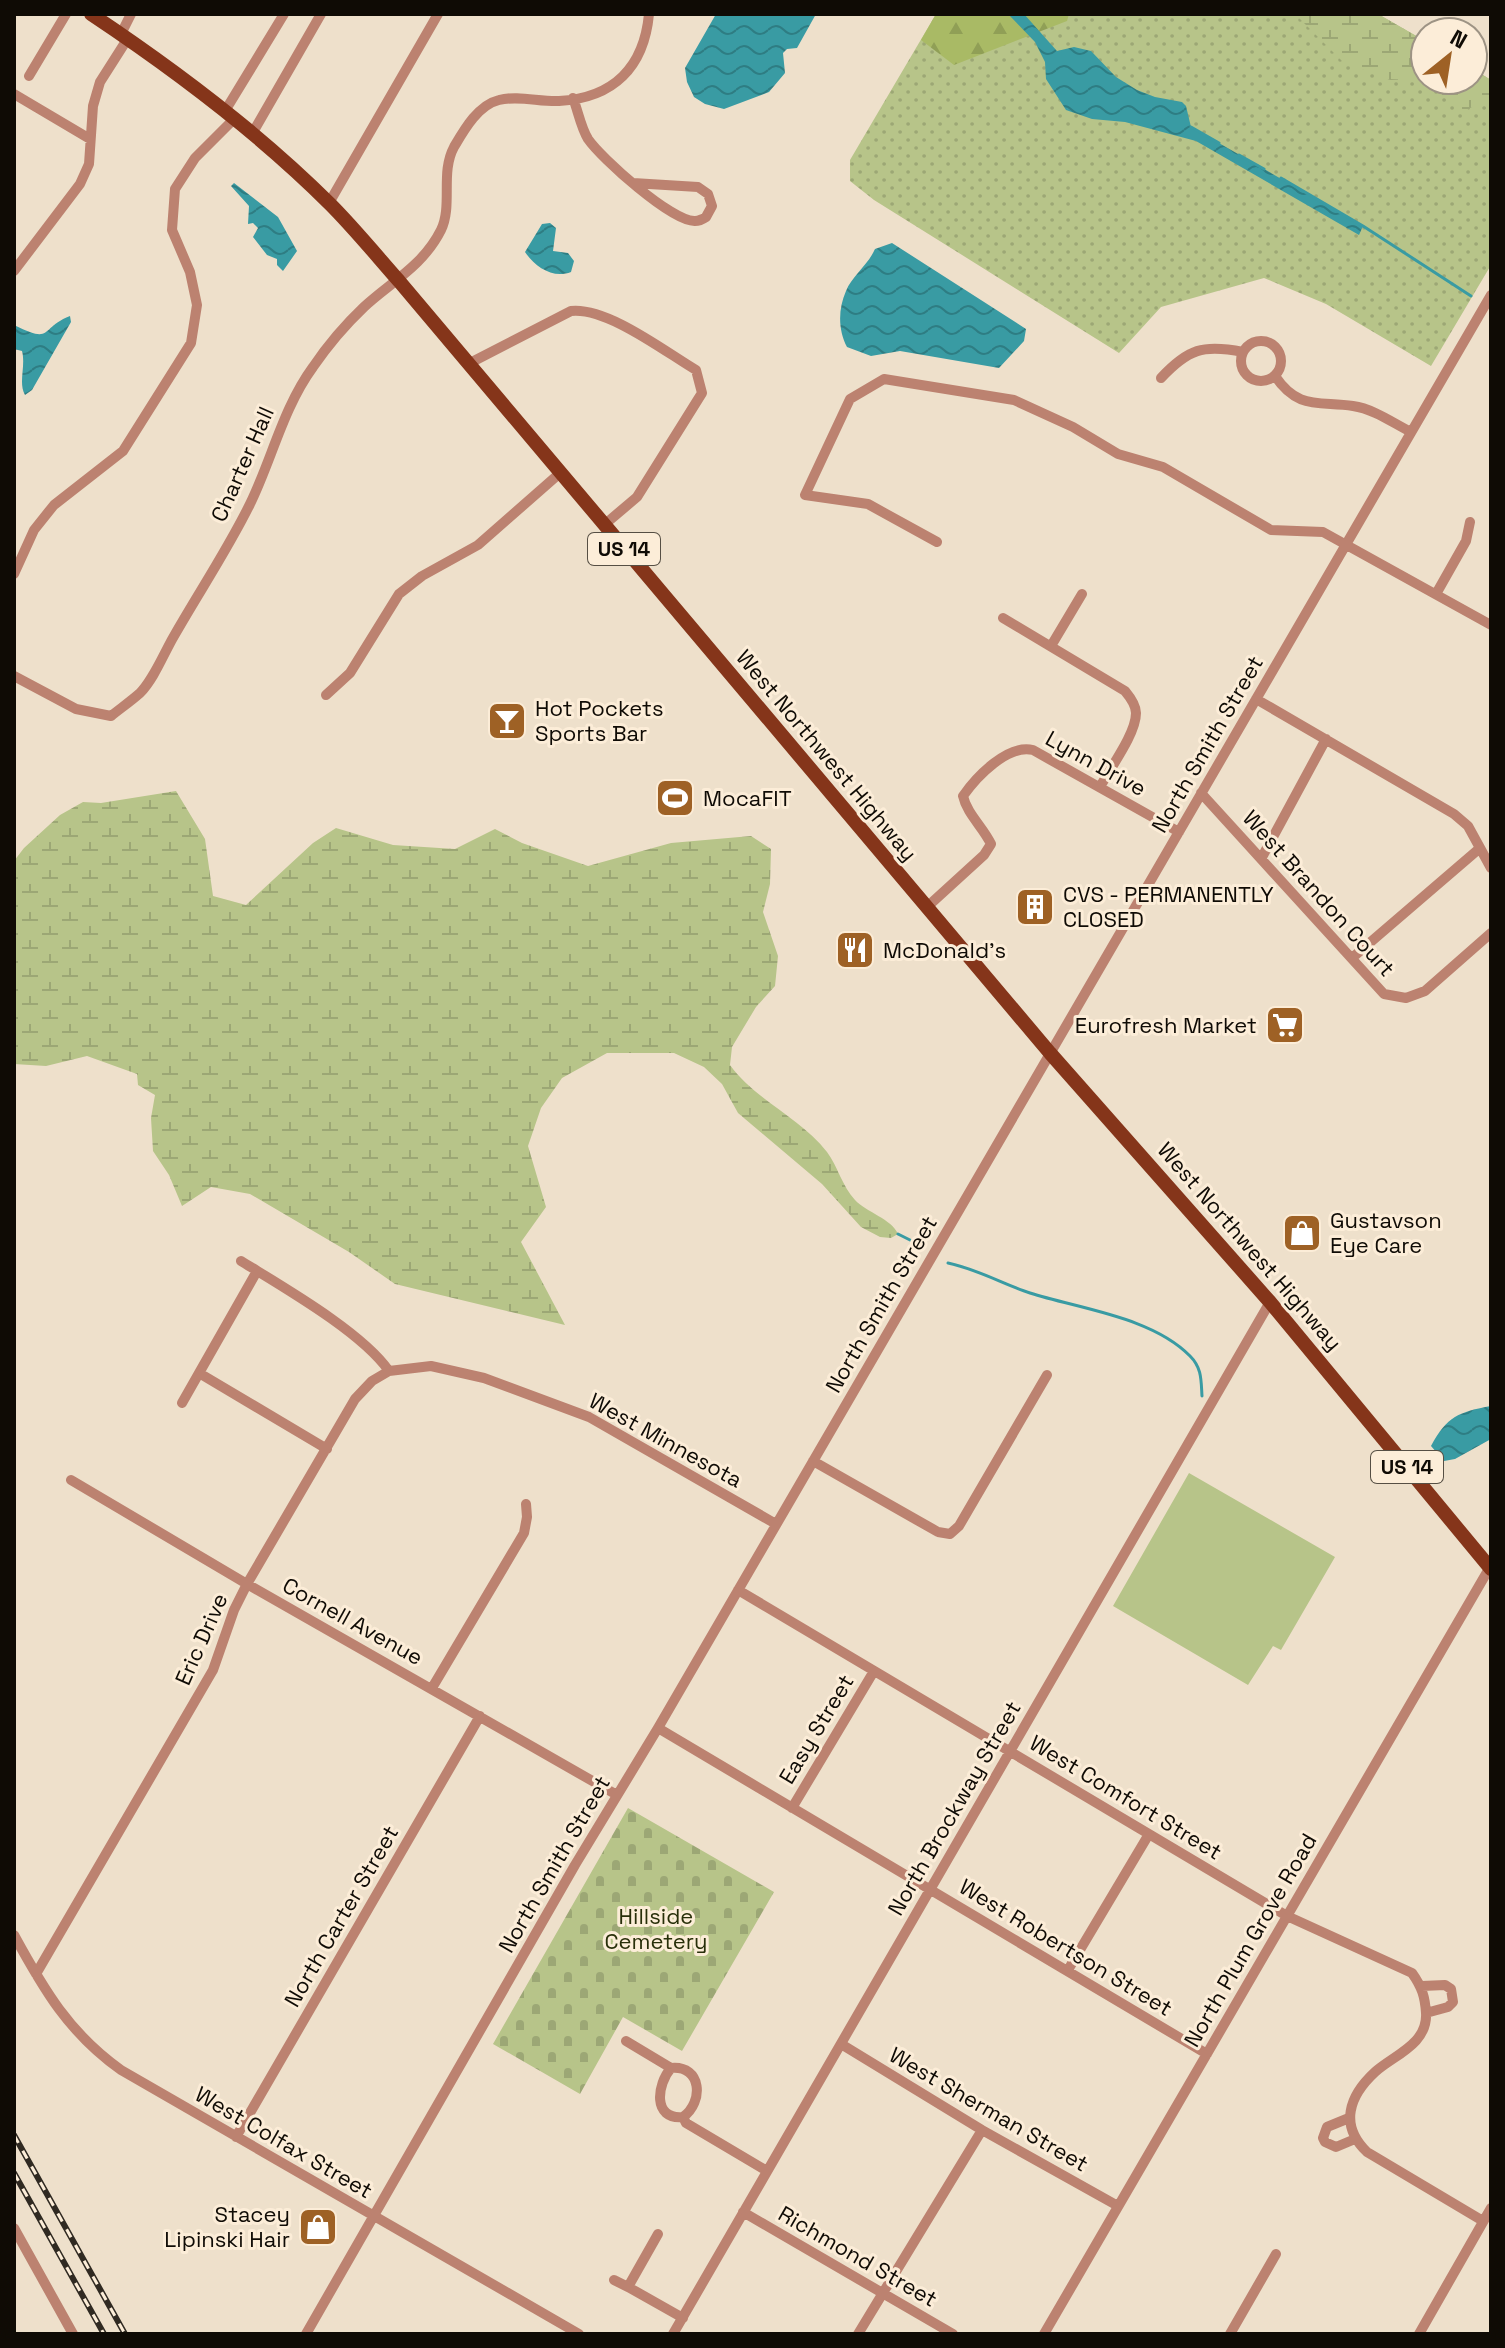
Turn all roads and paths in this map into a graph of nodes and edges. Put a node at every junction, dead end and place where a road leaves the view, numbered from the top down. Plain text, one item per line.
1 (66, 14) edge
2 (91, 14) edge
3 (131, 14) edge
4 (284, 14) edge
5 (321, 14) edge
6 (438, 14) edge
7 (649, 14) edge
8 (124, 36) junction
9 (29, 76) dead end
10 (14, 94) edge
11 (573, 98) junction
12 (229, 115) junction
13 (252, 134) junction
14 (90, 139) junction
15 (633, 183) junction
16 (329, 203) junction
17 (14, 271) edge
18 (399, 281) junction
19 (1491, 295) edge
20 (1243, 352) junction
21 (468, 364) junction
22 (1275, 376) junction
23 (1161, 378) dead end
24 (1411, 432) junction
25 (560, 473) junction
26 (1470, 522) dead end
27 (604, 525) junction
28 (937, 542) dead end
29 (1347, 545) junction
30 (14, 574) edge
31 (1082, 594) dead end
32 (1436, 594) junction
33 (1003, 618) dead end
34 (1491, 625) edge
35 (1051, 646) junction
36 (14, 676) edge
37 (326, 695) dead end
38 (1256, 699) junction
39 (1326, 739) junction
40 (1100, 787) junction
41 (1201, 793) junction
42 (1179, 832) junction
43 (1480, 848) junction
44 (1261, 859) junction
45 (1491, 868) edge
46 (927, 907) junction
47 (1491, 933) edge
48 (1352, 958) junction
49 (1050, 1053) junction
50 (241, 1261) dead end
51 (257, 1271) junction
52 (1270, 1302) junction
53 (389, 1371) junction
54 (199, 1373) junction
55 (1047, 1375) dead end
56 (182, 1403) dead end
57 (327, 1449) junction
58 (813, 1461) junction
59 (71, 1480) dead end
60 (526, 1504) dead end
61 (776, 1524) junction
62 (1490, 1568) edge
63 (247, 1584) junction
64 (738, 1590) junction
65 (874, 1671) junction
66 (432, 1688) junction
67 (480, 1716) junction
68 (658, 1728) junction
69 (1010, 1752) junction
70 (617, 1795) junction
71 (792, 1808) junction
72 (1149, 1834) junction
73 (930, 1890) junction
74 (1287, 1916) junction
75 (14, 1935) edge
76 (1068, 1970) junction
77 (36, 1974) junction
78 (1422, 1986) junction
79 (1426, 2013) junction
80 (626, 2041) dead end
81 (841, 2044) junction
82 (1207, 2054) junction
83 (671, 2068) junction
84 (683, 2117) junction
85 (1349, 2118) junction
86 (982, 2130) junction
87 (236, 2137) junction
88 (1355, 2139) junction
89 (767, 2171) junction
90 (1118, 2206) junction
91 (1491, 2208) edge
92 (743, 2212) junction
93 (374, 2217) junction
94 (1483, 2221) junction
95 (14, 2228) edge
96 (658, 2234) dead end
97 (1276, 2254) dead end
98 (614, 2280) dead end
99 (628, 2287) junction
100 (882, 2293) junction
101 (683, 2318) junction
102 (73, 2334) edge
103 (306, 2334) edge
104 (579, 2334) edge
105 (673, 2334) edge
106 (858, 2334) edge
107 (953, 2334) edge
108 (1044, 2334) edge
109 (1230, 2334) edge
110 (1419, 2334) edge

1 - 9 street
2 - 8 main road, West Northwest Highway / US 14
3 - 8 street
4 - 12 street
5 - 13 street
6 - 16 street
7 - 11 street, Charter Hall
8 - 12 main road, West Northwest Highway / US 14
8 - 14 street
10 - 14 street
11 - 15 street
11 - 18 street, Charter Hall
12 - 13 main road, West Northwest Highway / US 14
12 - 30 street
13 - 16 main road, West Northwest Highway / US 14
14 - 17 street
15 - 15 street
16 - 18 main road, West Northwest Highway / US 14
18 - 21 main road, West Northwest Highway / US 14
18 - 36 street, Charter Hall
19 - 24 street, North Smith Street
20 - 22 street
20 - 22 street
20 - 23 street
21 - 25 main road, West Northwest Highway / US 14
21 - 27 street
22 - 24 street
24 - 29 street, North Smith Street
25 - 27 main road, West Northwest Highway / US 14
25 - 37 street
26 - 32 street
27 - 46 main road, West Northwest Highway / US 14
28 - 29 street
29 - 32 street
29 - 38 street, North Smith Street
31 - 35 street
32 - 34 street
33 - 35 street
35 - 40 street
38 - 39 street
38 - 41 street, North Smith Street
39 - 43 street
39 - 44 street
40 - 42 street, Lynn Drive
40 - 46 street, Lynn Drive
41 - 42 street, North Smith Street
41 - 44 street, West Brandon Court
42 - 49 street, North Smith Street
43 - 45 street
43 - 48 street
44 - 48 street, West Brandon Court
46 - 49 main road, West Northwest Highway / US 14
47 - 48 street, West Brandon Court
49 - 52 main road, West Northwest Highway / US 14
49 - 58 street, North Smith Street
50 - 51 street
51 - 53 street
51 - 54 street
52 - 62 main road, West Northwest Highway / US 14
52 - 69 street, North Brockway Street
53 - 57 street, Eric Drive
53 - 61 street, West Minnesota
54 - 56 street
54 - 57 street
55 - 58 street
57 - 63 street, Eric Drive
58 - 61 street, North Smith Street
59 - 63 street, Cornell Avenue
60 - 66 street
61 - 64 street, North Smith Street
62 - 74 street, North Plum Grove Road
63 - 66 street, Cornell Avenue
63 - 77 street, Eric Drive
64 - 65 street, West Comfort Street
64 - 68 street, North Smith Street
65 - 69 street, West Comfort Street
65 - 71 street, Easy Street
66 - 67 street, Cornell Avenue
67 - 70 street, Cornell Avenue
67 - 87 street, North Carter Street
68 - 70 street, North Smith Street
68 - 71 street, West Robertson Street
69 - 72 street, West Comfort Street
69 - 73 street, North Brockway Street
70 - 93 street, North Smith Street
71 - 73 street, West Robertson Street
72 - 74 street, West Comfort Street
72 - 76 street
73 - 76 street, West Robertson Street
73 - 81 street, North Brockway Street
74 - 78 street, West Comfort Street
74 - 82 street, North Plum Grove Road
75 - 77 street, West Colfax Street
76 - 82 street, West Robertson Street
77 - 87 street, West Colfax Street
78 - 79 street
78 - 79 street, West Comfort Street
79 - 85 street
80 - 83 street
81 - 86 street, West Sherman Street
81 - 89 street, North Brockway Street
82 - 90 street, North Plum Grove Road
83 - 84 street
83 - 84 street
84 - 89 street
85 - 88 street
85 - 88 street
86 - 90 street, West Sherman Street
86 - 100 street
87 - 93 street, West Colfax Street
88 - 94 street
89 - 92 street, North Brockway Street
90 - 108 street, North Plum Grove Road
91 - 94 street
92 - 100 street, Richmond Street
92 - 101 street, North Brockway Street
93 - 103 street, North Smith Street
93 - 104 street, West Colfax Street
94 - 110 street
95 - 102 street
96 - 99 street
97 - 109 street
98 - 99 street
99 - 101 street
100 - 106 street
100 - 107 street, Richmond Street
101 - 105 street, North Brockway Street

